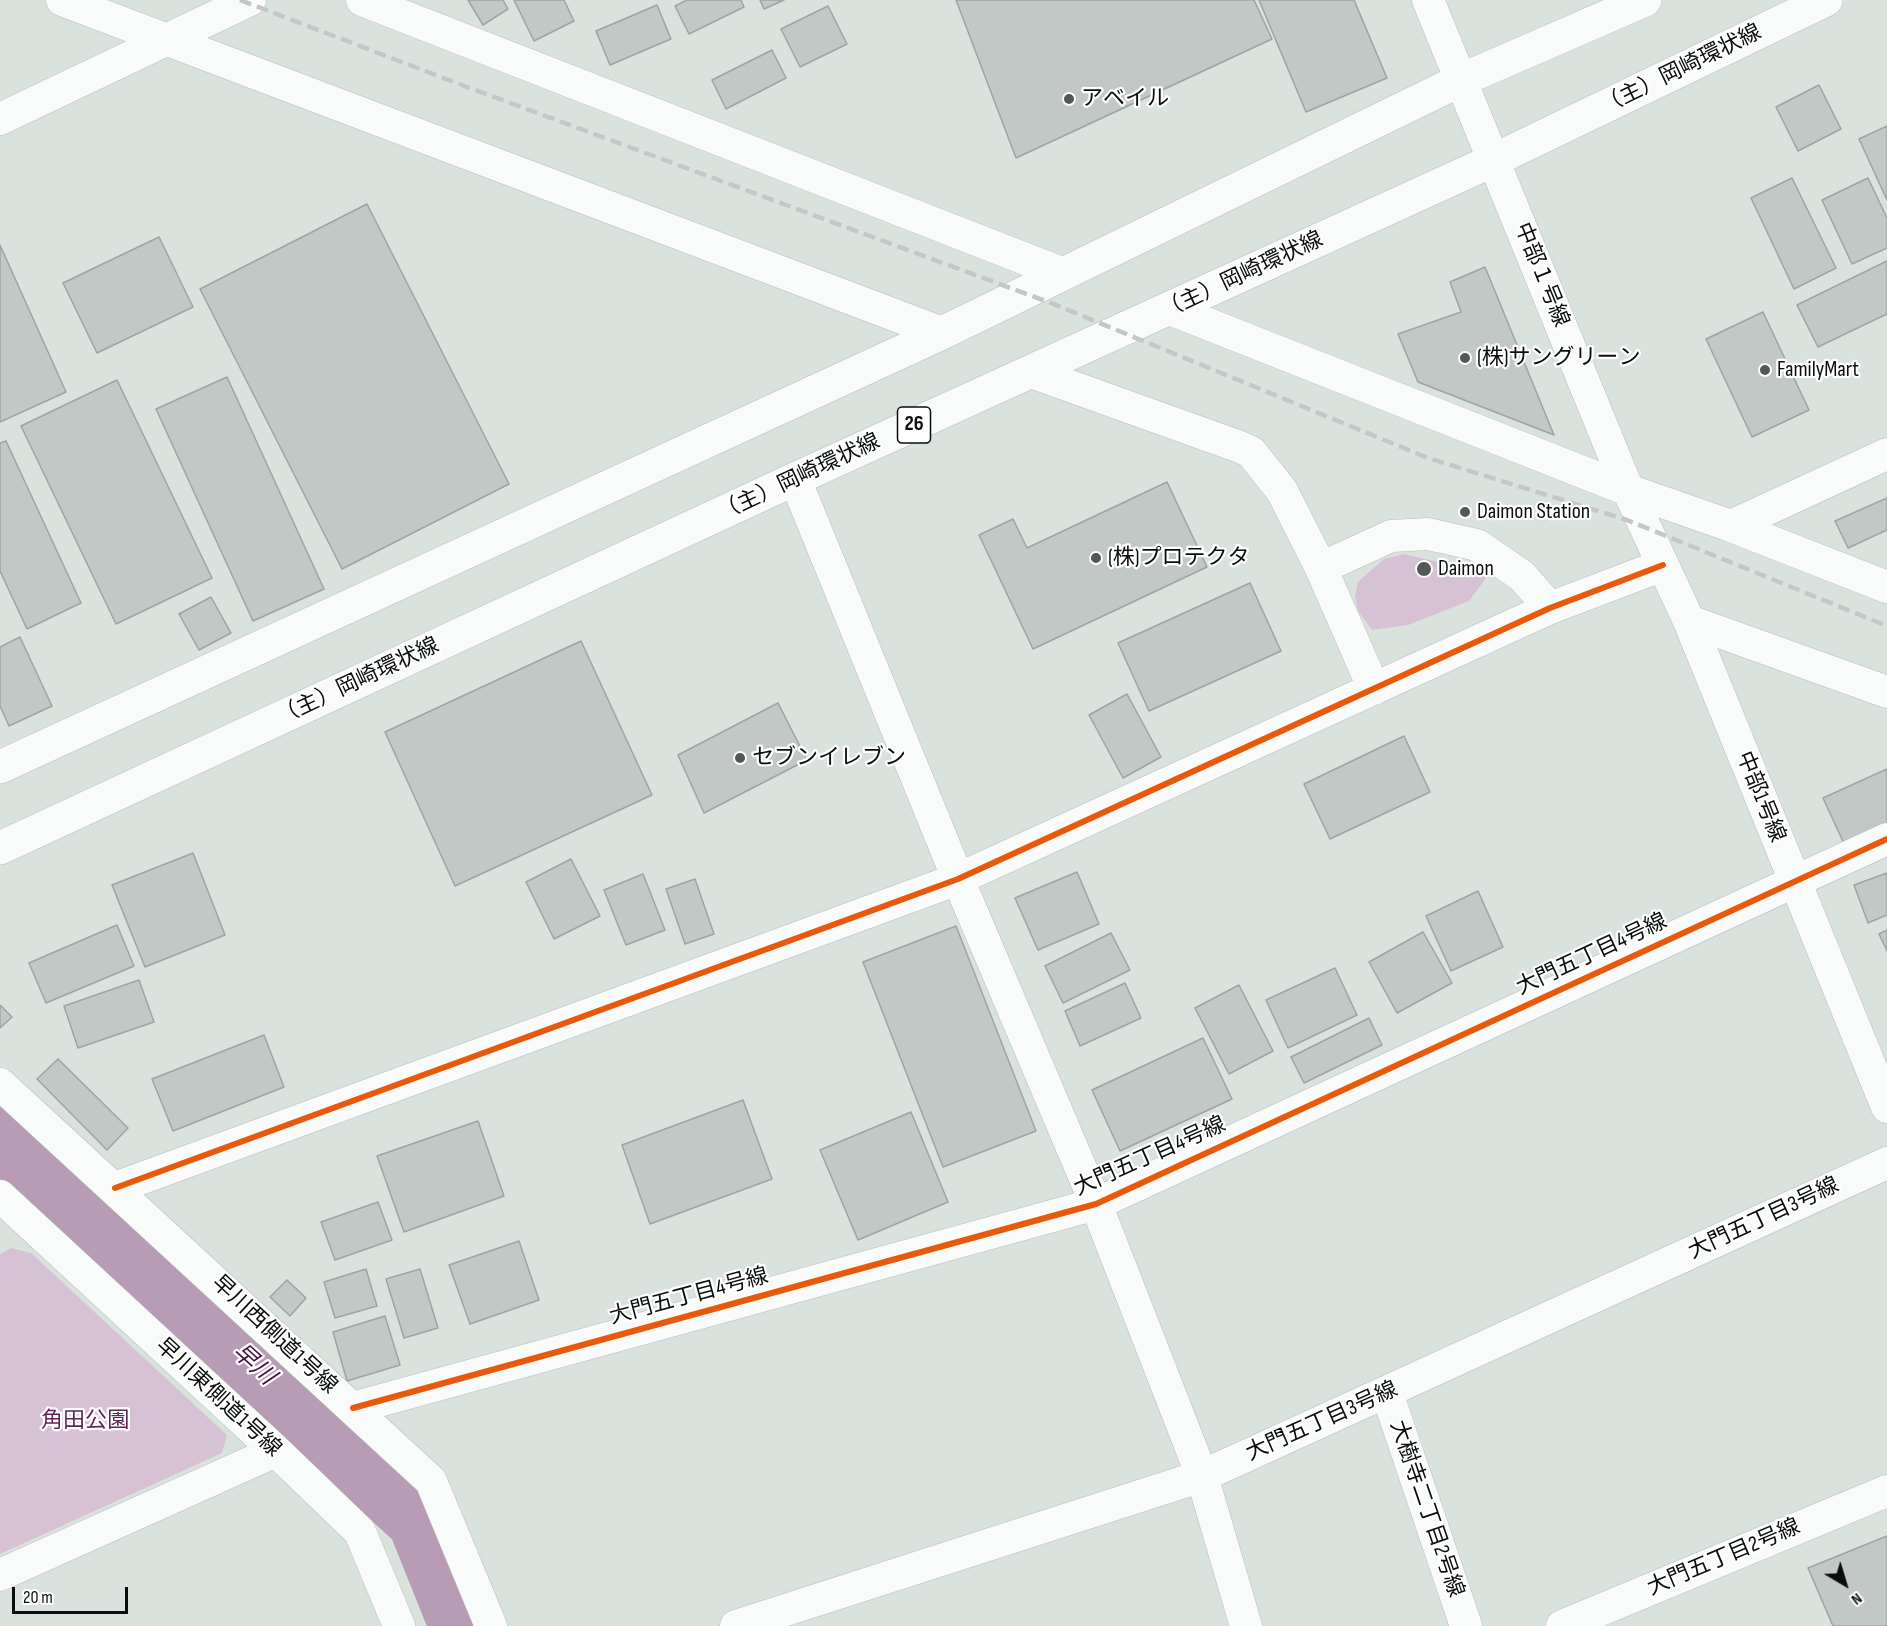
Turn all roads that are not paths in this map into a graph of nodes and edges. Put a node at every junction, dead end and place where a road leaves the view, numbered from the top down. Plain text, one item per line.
1 (62, 0) edge
2 (250, 0) edge
3 (362, 0) edge
4 (1428, 0) edge
5 (1645, 0) edge
6 (1826, 0) edge
7 (167, 40) junction
8 (1461, 80) junction
9 (0, 119) edge
10 (1494, 160) junction
11 (1064, 274) junction
12 (1170, 309) junction
13 (942, 333) junction
14 (1031, 372) junction
15 (1887, 454) edge
16 (795, 479) junction
17 (1628, 490) junction
18 (1731, 526) junction
19 (1663, 565) junction
20 (1321, 568) junction
21 (1887, 587) edge
22 (1550, 608) junction
23 (1689, 621) junction
24 (1374, 689) junction
25 (1887, 692) edge
26 (0, 767) edge
27 (1887, 839) edge
28 (0, 848) edge
29 (958, 879) junction
30 (1794, 881) junction
31 (0, 1084) edge
32 (1887, 1107) edge
33 (1887, 1163) edge
34 (115, 1188) junction
35 (0, 1196) edge
36 (1096, 1204) junction
37 (13, 1227) edge
38 (1387, 1393) junction
39 (353, 1407) junction
40 (276, 1451) junction
41 (1202, 1476) junction
42 (1887, 1491) edge
43 (0, 1575) edge
44 (399, 1626) edge
45 (490, 1626) edge
46 (736, 1626) edge
47 (1246, 1626) edge
48 (1466, 1626) edge
49 (1562, 1626) edge

1 - 7 street
2 - 7 street
3 - 11 street
4 - 8 street, 中部１号線
5 - 8 main road
6 - 10 main road, （主）岡崎環状線 / 26
7 - 9 street
7 - 13 street
8 - 10 street, 中部１号線
8 - 11 main road
10 - 12 main road, （主）岡崎環状線 / 26
10 - 17 street, 中部１号線
11 - 13 main road
12 - 14 main road, （主）岡崎環状線 / 26
12 - 17 street
13 - 26 main road
14 - 16 main road, （主）岡崎環状線 / 26
14 - 20 street
15 - 18 street
16 - 28 main road, （主）岡崎環状線 / 26
16 - 29 street
17 - 18 street
17 - 19 street, 中部1号線
18 - 21 street
19 - 22 street
19 - 23 street, 中部1号線
20 - 22 street
20 - 24 street
22 - 24 street
23 - 25 street
23 - 30 street, 中部1号線
24 - 29 street
27 - 30 street, 大門五丁目4号線
29 - 34 street
29 - 36 street
30 - 32 street, 中部1号線
30 - 36 street, 大門五丁目4号線
31 - 34 street, 早川西側道1号線
33 - 38 street, 大門五丁目3号線
34 - 39 street, 早川西側道1号線
35 - 37 street, 早川東側道1号線
36 - 39 street, 大門五丁目4号線
36 - 41 street
37 - 40 street, 早川東側道1号線
38 - 41 street, 大門五丁目3号線
38 - 48 street, 大樹寺二丁目2号線
39 - 45 street, 早川西側道1号線
40 - 43 street
40 - 44 street, 早川東側道1号線
41 - 46 street, 大門五丁目3号線
41 - 47 street
42 - 49 street, 大門五丁目2号線

